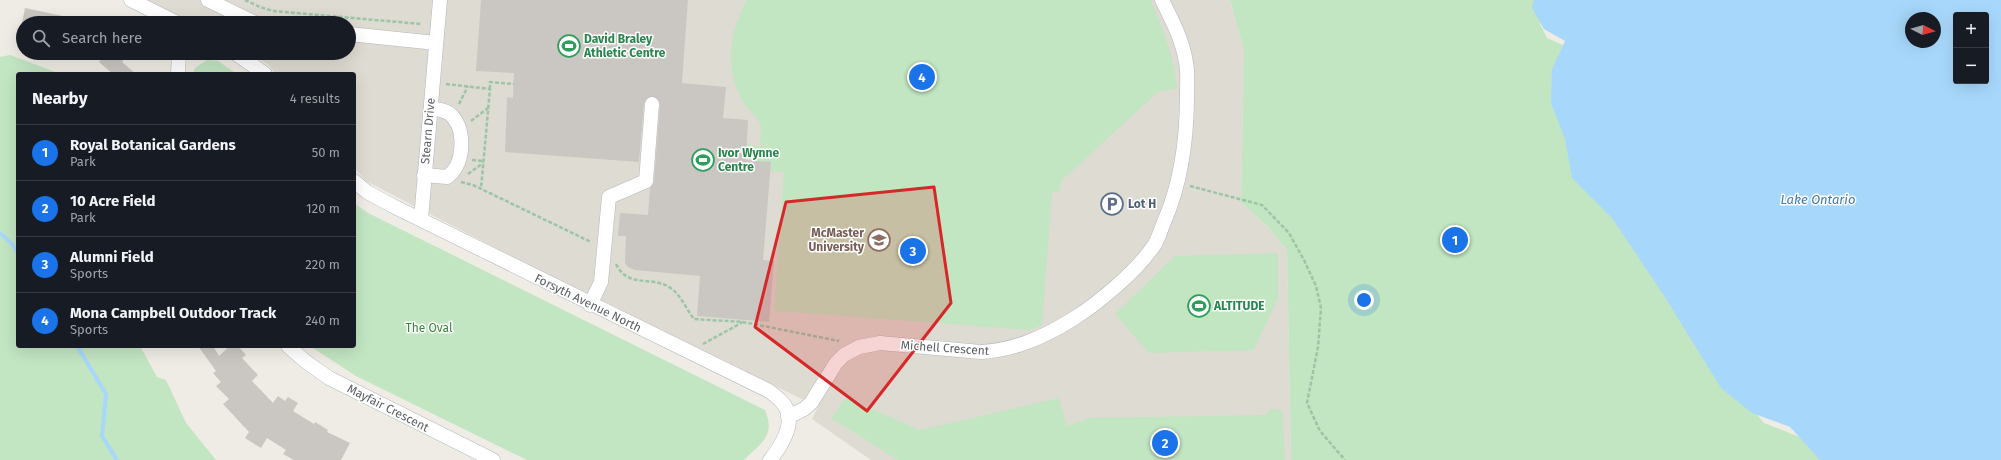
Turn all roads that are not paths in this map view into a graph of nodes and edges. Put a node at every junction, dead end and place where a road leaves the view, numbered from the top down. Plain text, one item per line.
1 (132, 0) edge
2 (208, 0) edge
3 (440, 0) edge
4 (1162, 0) edge
5 (163, 16) edge
6 (241, 16) edge
7 (356, 35) edge
8 (436, 43) junction
9 (179, 60) edge
10 (245, 60) edge
11 (178, 72) edge
12 (262, 72) edge
13 (652, 104) dead end
14 (431, 108) junction
15 (424, 175) junction
16 (356, 183) edge
17 (422, 219) junction
18 (590, 305) junction
19 (290, 348) edge
20 (788, 417) junction
21 (493, 460) edge
22 (770, 460) edge

1 - 5 street
2 - 6 street
3 - 8 street, Stearn Drive
4 - 20 street, Michell Crescent
7 - 8 street
8 - 14 street, Stearn Drive
9 - 11 street
10 - 12 street
13 - 18 street
14 - 15 street, Stearn Drive
14 - 15 street
15 - 17 street, Stearn Drive
16 - 17 street, Forsyth Avenue North
17 - 18 street, Forsyth Avenue North
18 - 20 street, Forsyth Avenue North
19 - 21 street, Mayfair Crescent
20 - 22 street

